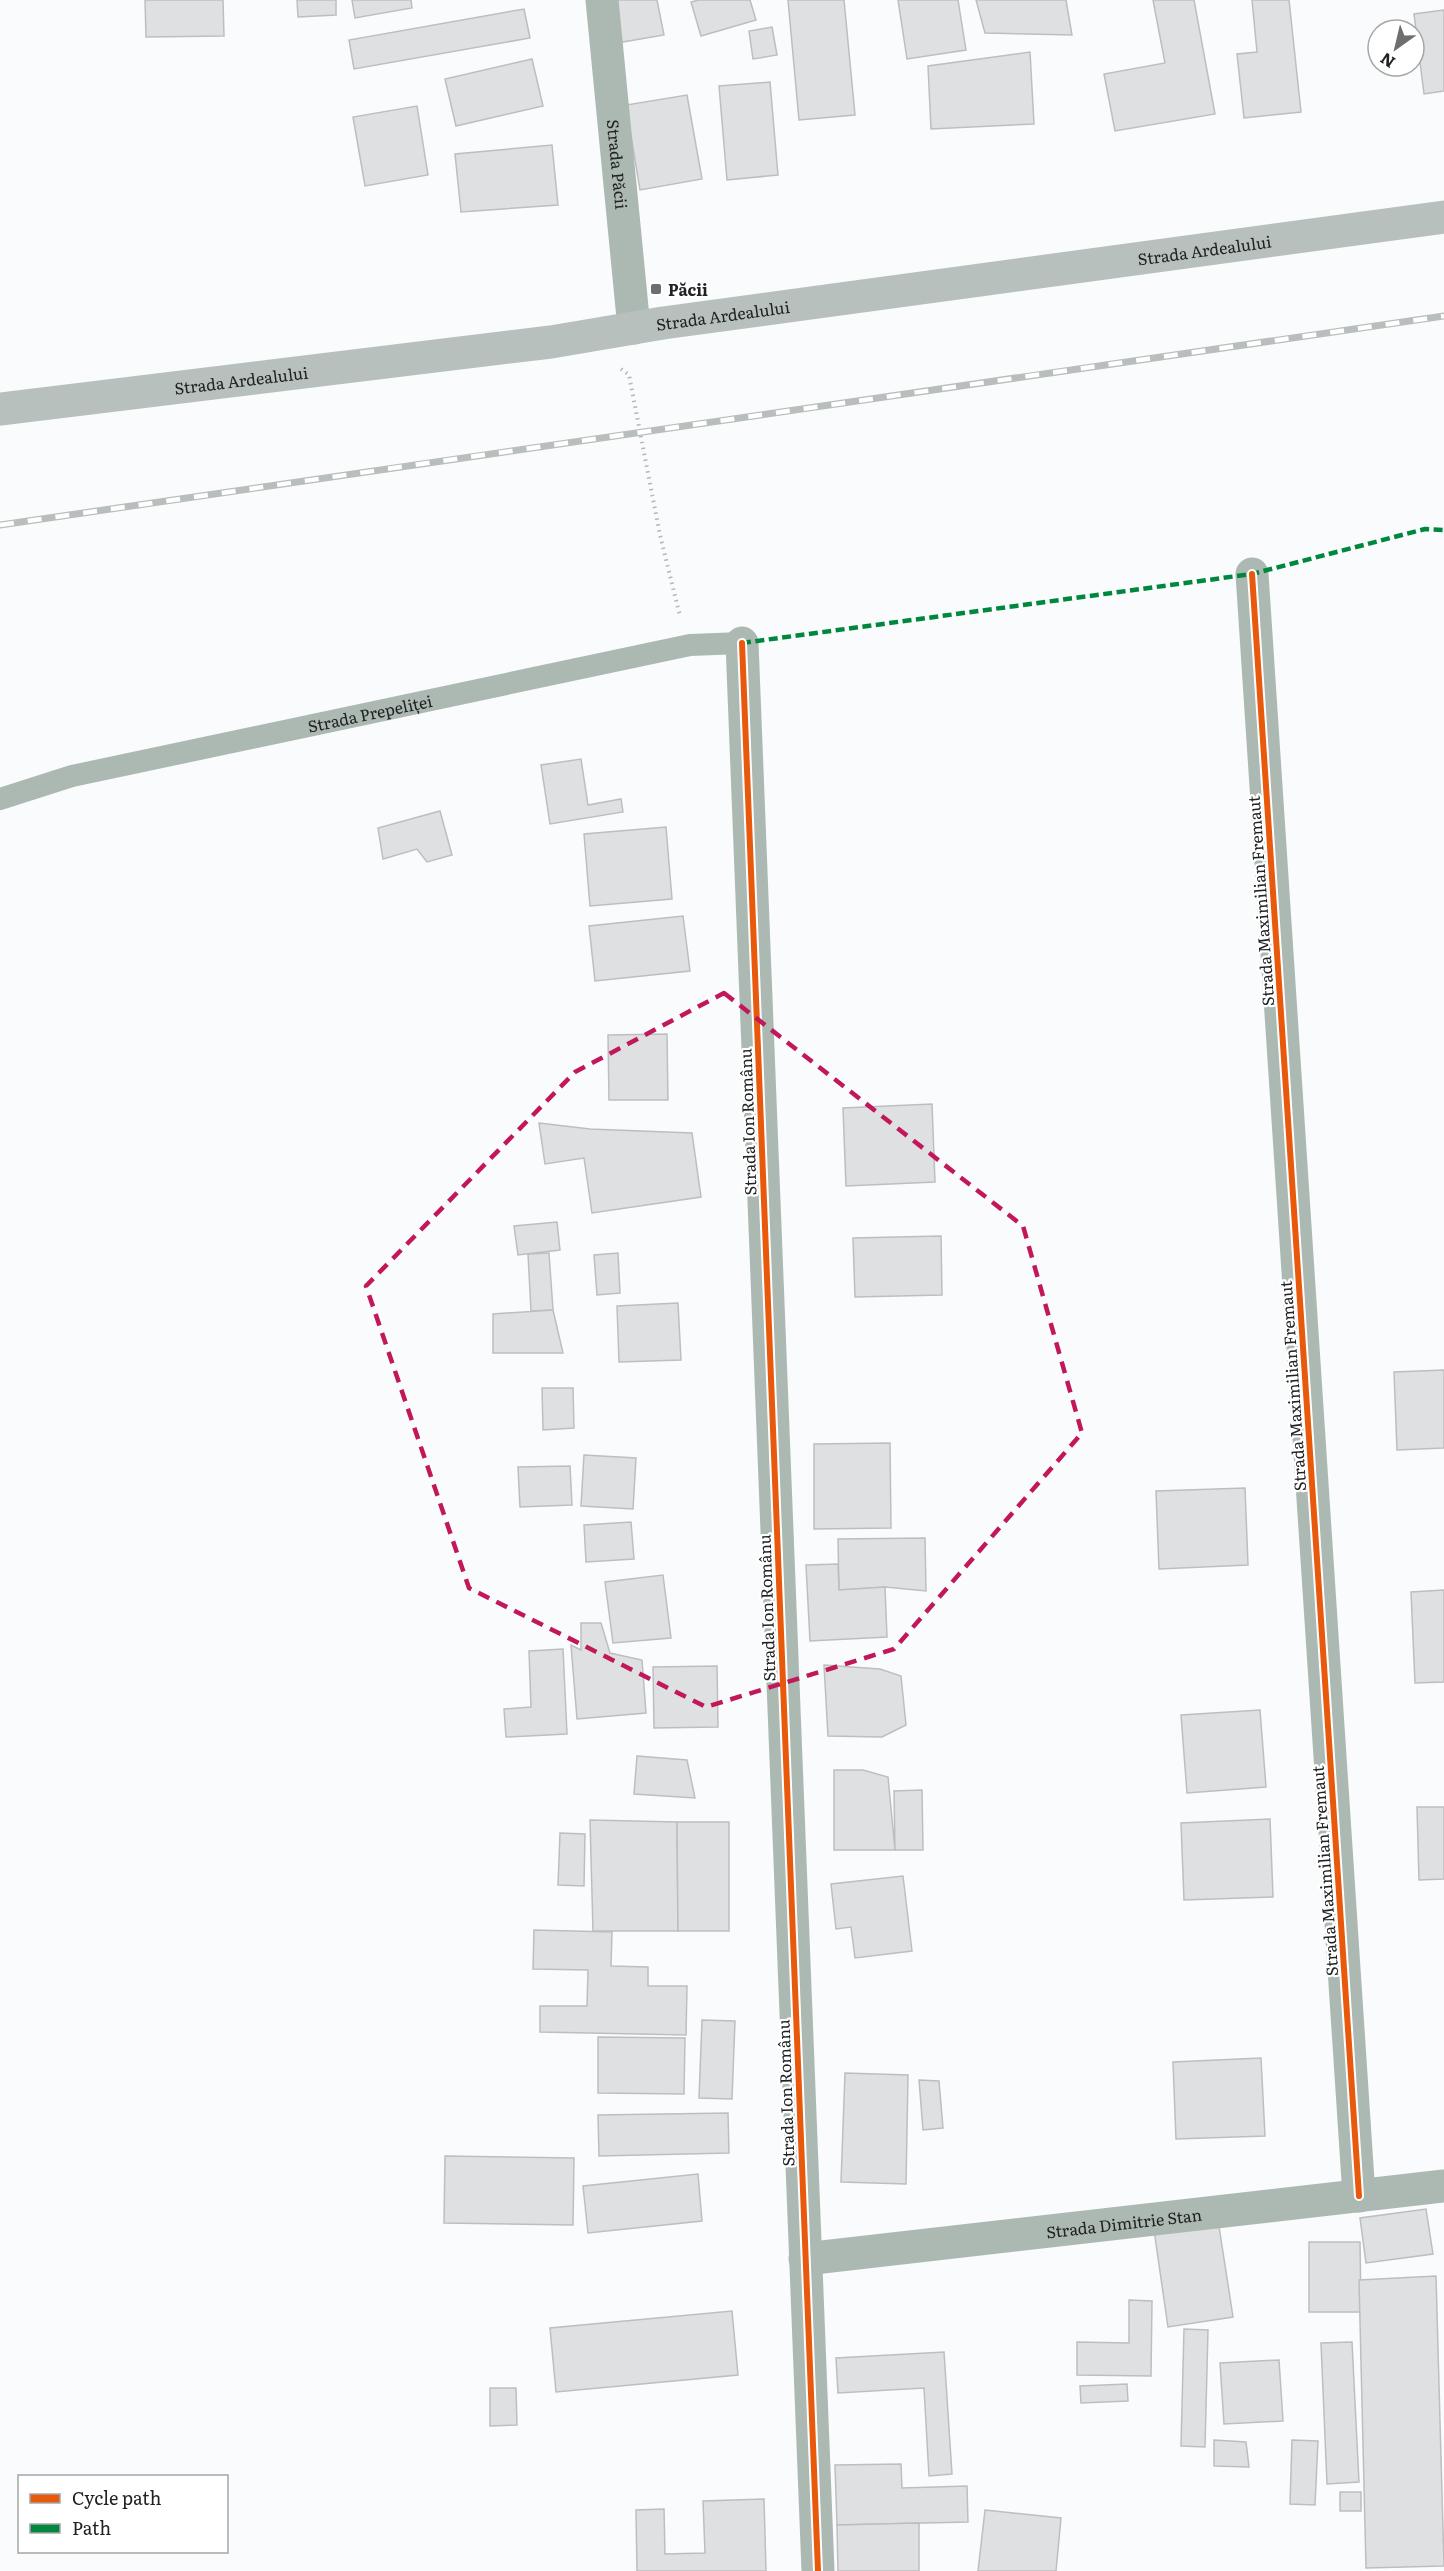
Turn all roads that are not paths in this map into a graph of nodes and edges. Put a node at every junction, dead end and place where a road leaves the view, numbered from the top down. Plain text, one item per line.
1 (602, 0) edge
2 (1444, 217) edge
3 (634, 328) junction
4 (0, 409) edge
5 (1252, 574) dead end
6 (742, 643) joint
7 (0, 799) edge
8 (1444, 2186) edge
9 (1359, 2196) junction
10 (805, 2259) junction
11 (818, 2571) edge

1 - 3 street, Strada Păcii
2 - 3 street, Strada Ardealului
3 - 4 street, Strada Ardealului
5 - 9 street, Strada Maximilian Fremaut
6 - 7 lane, Strada Prepeliței
6 - 10 street, Strada Ion Românu
8 - 9 street, Strada Dimitrie Stan
9 - 10 street, Strada Dimitrie Stan
10 - 11 street, Strada Ion Românu

